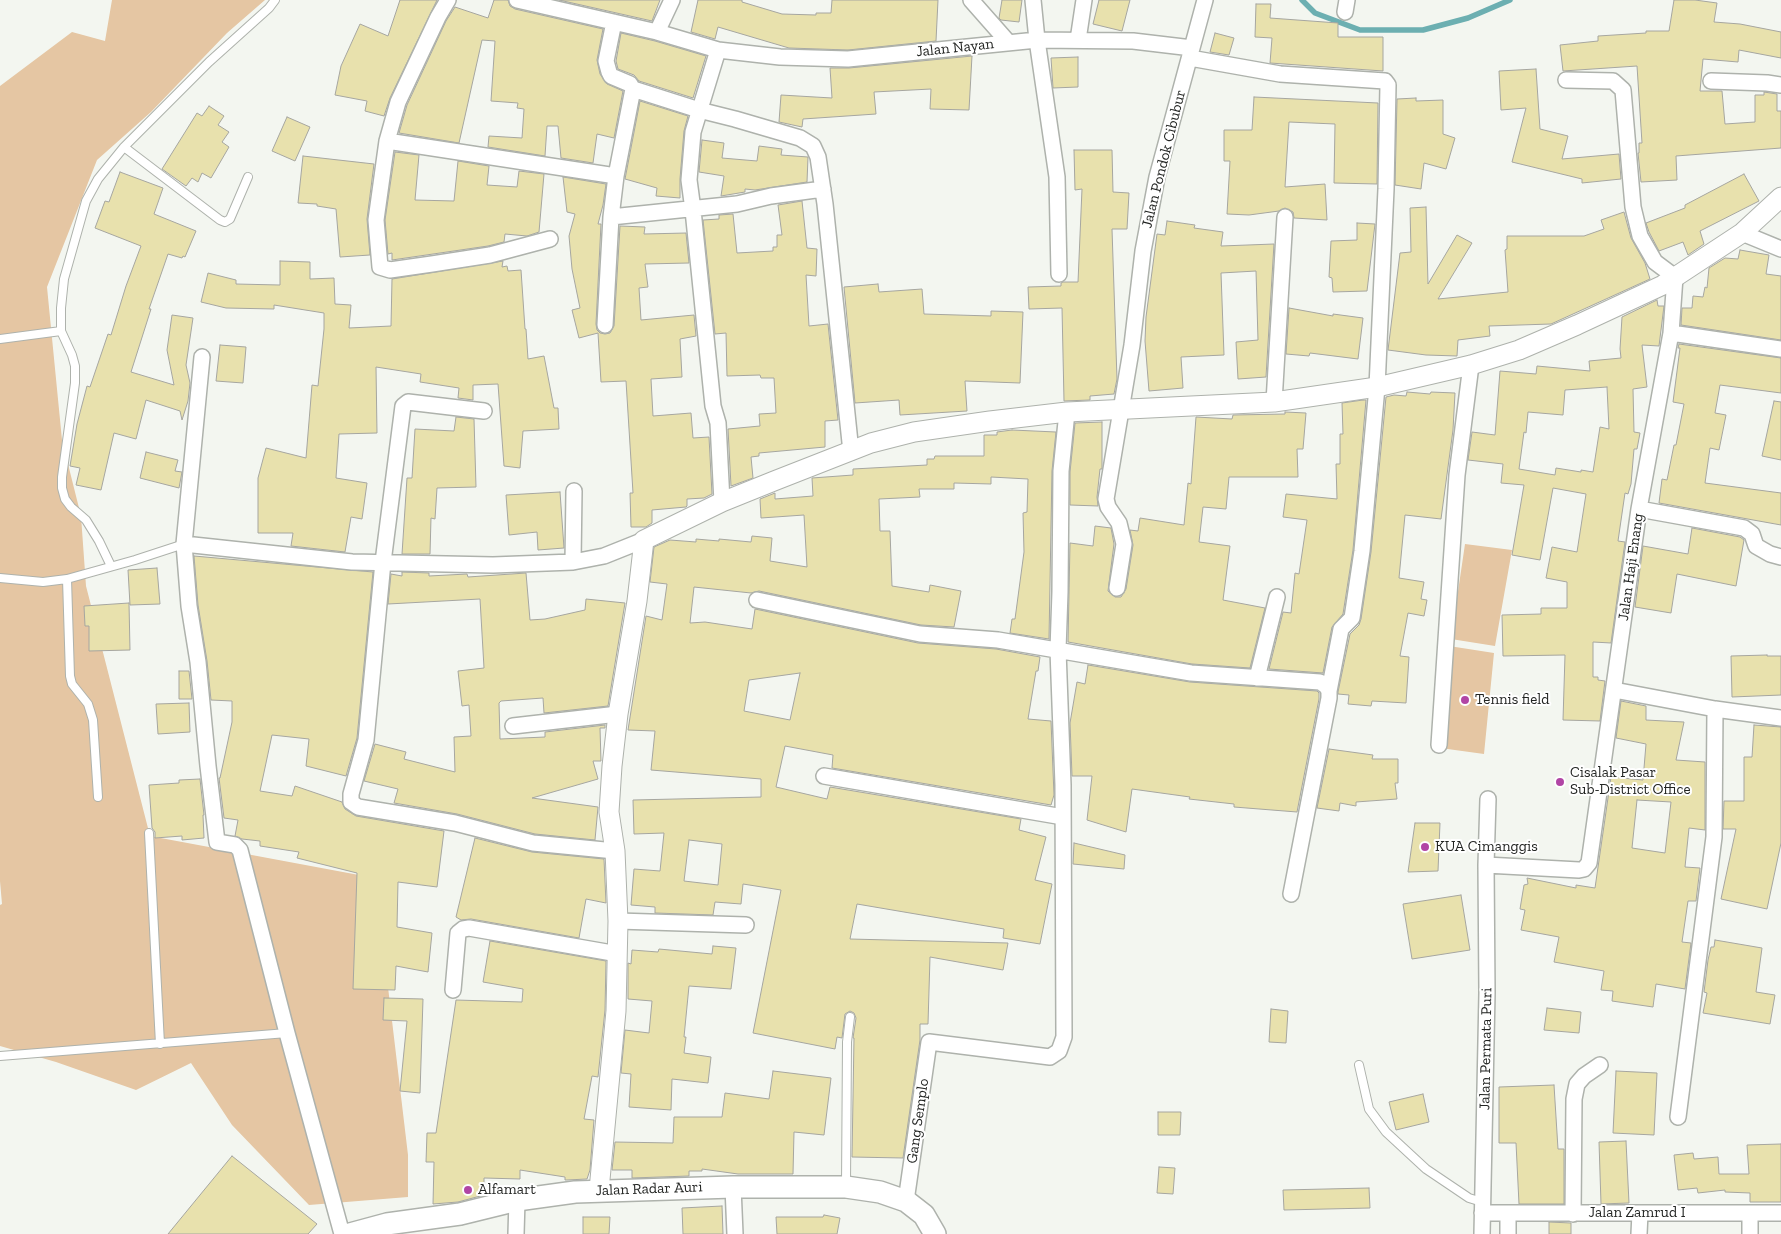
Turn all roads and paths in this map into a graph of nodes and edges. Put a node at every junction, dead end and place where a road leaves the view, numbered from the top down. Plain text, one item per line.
1 (275, 0) edge
2 (448, 0) edge
3 (672, 0) edge
4 (971, 0) edge
5 (1033, 0) edge
6 (1084, 0) edge
7 (1205, 0) edge
8 (524, 1) edge
9 (614, 22) junction
10 (657, 32) junction
11 (1037, 40) junction
12 (1078, 40) junction
13 (1008, 42) junction
14 (718, 50) junction
15 (1191, 53) junction
16 (1566, 80) dead end
17 (1711, 81) dead end
18 (1781, 85) edge
19 (634, 90) junction
20 (699, 110) junction
21 (388, 141) junction
22 (124, 147) junction
23 (616, 176) junction
24 (248, 177) dead end
25 (823, 189) junction
26 (1781, 197) edge
27 (693, 210) junction
28 (611, 217) junction
29 (1285, 217) dead end
30 (1742, 233) junction
31 (550, 239) dead end
32 (1781, 249) edge
33 (1059, 274) dead end
34 (1675, 277) junction
35 (605, 325) dead end
36 (61, 331) junction
37 (1671, 333) junction
38 (0, 339) edge
39 (1781, 349) edge
40 (202, 356) dead end
41 (1471, 365) junction
42 (1377, 387) junction
43 (1274, 402) junction
44 (1121, 409) junction
45 (484, 411) dead end
46 (1067, 412) junction
47 (851, 452) junction
48 (574, 491) dead end
49 (722, 502) junction
50 (1639, 509) junction
51 (644, 540) junction
52 (184, 544) junction
53 (1781, 557) edge
54 (382, 562) junction
55 (573, 562) junction
56 (111, 566) junction
57 (0, 578) edge
58 (67, 579) junction
59 (1117, 588) dead end
60 (1277, 596) dead end
61 (757, 600) dead end
62 (1058, 650) junction
63 (1257, 678) junction
64 (1614, 690) junction
65 (1329, 691) junction
66 (1715, 709) junction
67 (618, 714) junction
68 (1781, 718) edge
69 (513, 726) dead end
70 (1439, 745) dead end
71 (824, 776) dead end
72 (98, 797) dead end
73 (1488, 799) dead end
74 (1062, 817) junction
75 (149, 833) dead end
76 (615, 851) junction
77 (1486, 865) junction
78 (1291, 894) dead end
79 (618, 921) junction
80 (746, 925) dead end
81 (618, 954) junction
82 (453, 990) dead end
83 (850, 1017) dead end
84 (288, 1033) junction
85 (160, 1044) junction
86 (0, 1056) edge
87 (1359, 1065) dead end
88 (1600, 1065) dead end
89 (1678, 1118) dead end
90 (733, 1187) junction
91 (846, 1187) junction
92 (599, 1190) junction
93 (517, 1200) junction
94 (906, 1201) junction
95 (1491, 1210) junction
96 (1640, 1213) junction
97 (1750, 1213) junction
98 (1781, 1213) edge
99 (1573, 1214) junction
100 (342, 1234) edge
101 (350, 1234) edge
102 (516, 1234) edge
103 (735, 1234) edge
104 (935, 1234) edge
105 (1482, 1234) edge
106 (1508, 1234) edge
107 (1639, 1234) edge
108 (1750, 1234) edge

1 - 22 lane
2 - 21 street
3 - 10 street
4 - 13 street
5 - 11 street
6 - 12 street
7 - 15 street, Jalan Pondok Cibubur
8 - 9 street, Jalan Nayan
9 - 10 street, Jalan Nayan
9 - 19 street
10 - 14 street, Jalan Nayan
11 - 12 street, Jalan Nayan
11 - 13 street, Jalan Nayan
11 - 33 street
12 - 15 street, Jalan Nayan
13 - 14 street, Jalan Nayan
14 - 20 street
15 - 42 street, Jalan Nayan
15 - 44 street, Jalan Pondok Cibubur
16 - 34 street
17 - 18 street
19 - 20 street
19 - 23 street
20 - 25 street
20 - 27 street
21 - 23 street
21 - 31 street
22 - 24 lane
22 - 36 lane
23 - 28 street
25 - 27 street
25 - 47 street
26 - 30 street
27 - 28 street
27 - 49 street
28 - 35 street
29 - 43 street
30 - 32 street
30 - 34 street
34 - 37 street, Jalan Haji Enang
34 - 41 street
36 - 38 lane
36 - 56 lane
37 - 39 street
37 - 50 street, Jalan Haji Enang
40 - 52 street
41 - 42 street
41 - 70 street
42 - 43 street
42 - 65 street
43 - 44 street
44 - 46 street
44 - 59 street, Jalan Pondok Cibubur
45 - 54 street
46 - 47 street
46 - 62 street
47 - 49 street
48 - 55 street
49 - 51 street
50 - 53 street
50 - 64 street, Jalan Haji Enang
51 - 55 street
51 - 67 street
52 - 54 street
52 - 56 lane
52 - 84 street
54 - 55 street
54 - 76 street
56 - 58 lane
57 - 58 lane
58 - 72 lane
60 - 63 street
61 - 62 street
62 - 63 street
62 - 74 street
63 - 65 street
64 - 66 street
64 - 77 street, Jalan Haji Enang
65 - 78 street
66 - 68 street
66 - 89 street
67 - 69 street
67 - 76 street
71 - 74 street
73 - 77 street, Jalan Permata Puri
74 - 94 street, Gang Semplo
75 - 85 lane
76 - 79 street
77 - 95 street, Jalan Permata Puri
79 - 80 street
79 - 81 street
81 - 82 street
81 - 92 street
83 - 91 lane
84 - 85 lane
84 - 100 street
85 - 86 lane
87 - 95 lane
88 - 99 street
90 - 91 main road, Jalan Radar Auri
90 - 92 main road, Jalan Radar Auri
90 - 103 street
91 - 94 main road, Jalan Radar Auri
92 - 93 main road, Jalan Radar Auri
93 - 101 main road, Jalan Radar Auri
93 - 102 street
94 - 104 main road, Jalan Radar Auri
95 - 99 street, Jalan Zamrud I
95 - 105 street, Jalan Permata Puri
95 - 106 street
96 - 97 street, Jalan Zamrud I
96 - 99 street, Jalan Zamrud I
96 - 107 street
97 - 98 street, Jalan Zamrud I
97 - 108 street

